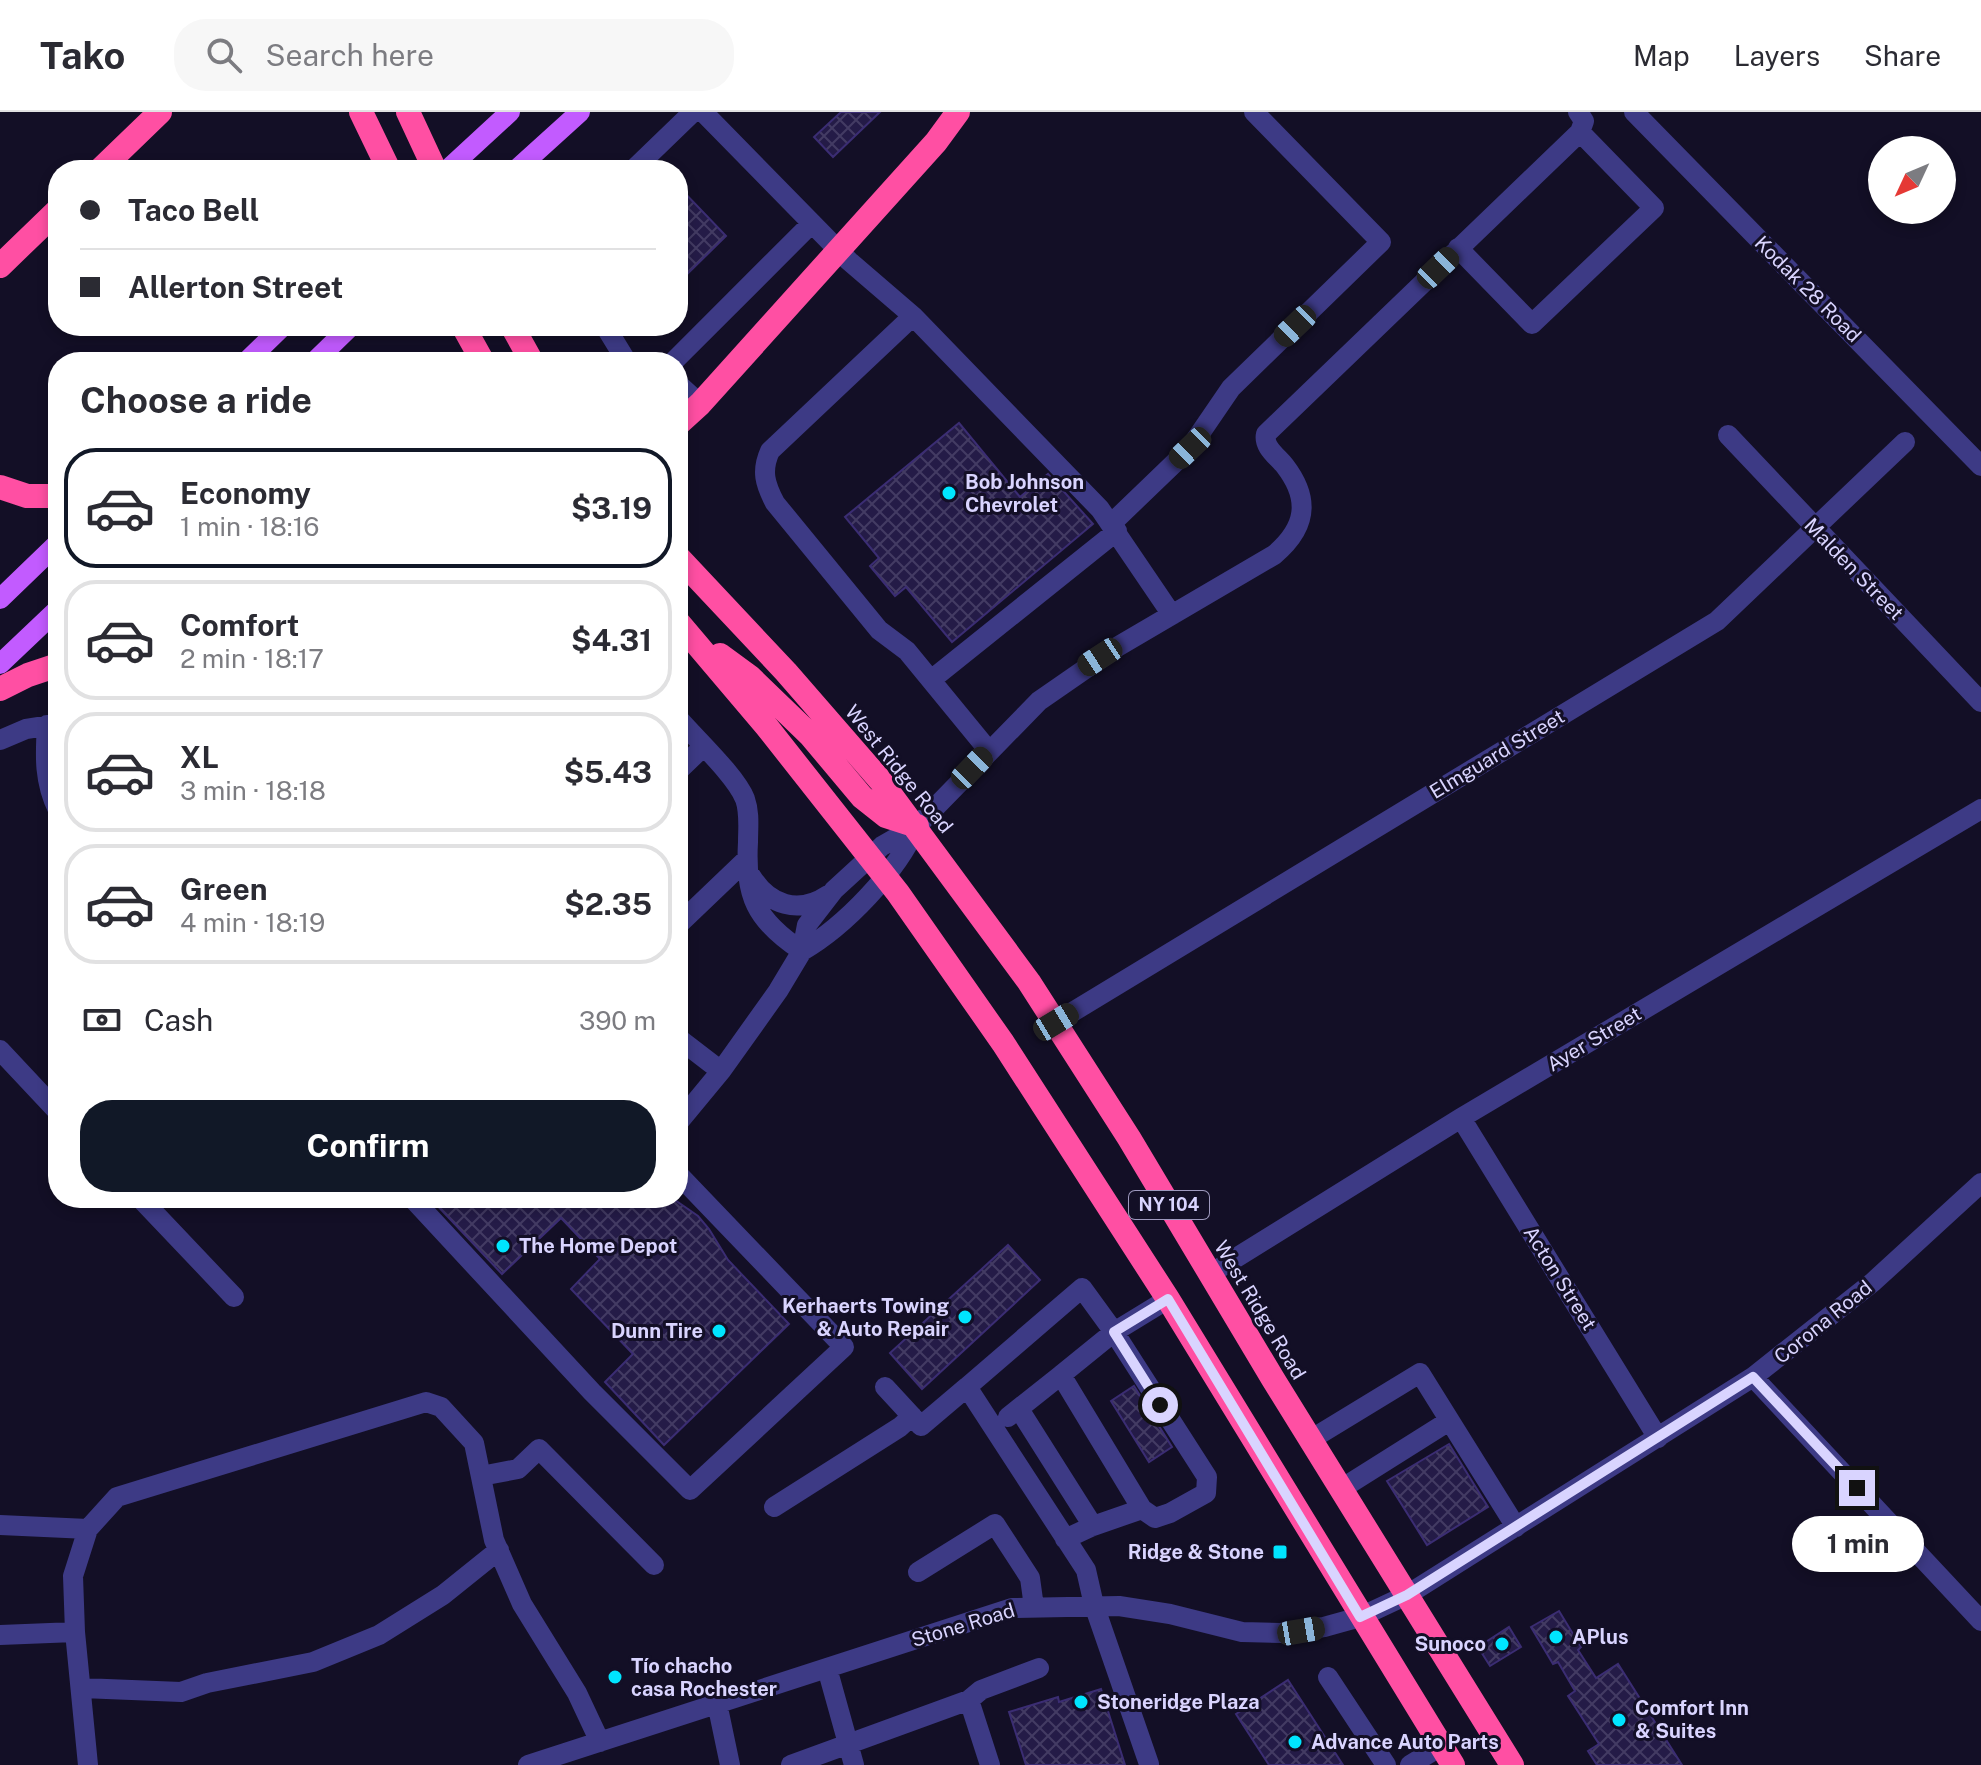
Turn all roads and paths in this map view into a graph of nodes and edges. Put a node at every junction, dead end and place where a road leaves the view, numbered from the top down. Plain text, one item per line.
1 (160, 112) edge
2 (361, 112) edge
3 (408, 112) edge
4 (510, 112) edge
5 (580, 112) edge
6 (693, 112) edge
7 (703, 112) edge
8 (958, 112) edge
9 (1254, 112) edge
10 (1634, 112) edge
11 (1579, 122) edge
12 (110, 160) edge
13 (384, 160) edge
14 (430, 160) edge
15 (458, 160) edge
16 (527, 160) edge
17 (643, 160) edge
18 (48, 220) edge
19 (812, 223) junction
20 (1458, 248) junction
21 (839, 251) junction
22 (0, 266) edge
23 (913, 316) junction
24 (273, 336) edge
25 (341, 336) edge
26 (256, 352) edge
27 (324, 352) edge
28 (683, 352) edge
29 (688, 393) edge
30 (700, 404) junction
31 (688, 415) edge
32 (688, 421) edge
33 (1728, 435) dead end
34 (1905, 442) dead end
35 (1981, 466) edge
36 (0, 487) edge
37 (48, 496) edge
38 (1114, 528) junction
39 (1815, 529) junction
40 (48, 553) edge
41 (688, 567) edge
42 (0, 599) edge
43 (1172, 615) junction
44 (48, 618) edge
45 (688, 631) edge
46 (688, 634) edge
47 (0, 664) edge
48 (48, 668) edge
49 (931, 680) junction
50 (0, 689) edge
51 (1981, 702) edge
52 (48, 726) edge
53 (688, 730) edge
54 (0, 740) edge
55 (703, 747) junction
56 (48, 749) edge
57 (989, 751) junction
58 (688, 761) edge
59 (48, 779) edge
60 (1981, 809) edge
61 (917, 826) junction
62 (869, 857) junction
63 (747, 863) junction
64 (885, 877) junction
65 (834, 890) junction
66 (688, 916) edge
67 (802, 951) junction
68 (1056, 1022) junction
69 (688, 1046) edge
70 (0, 1050) edge
71 (721, 1071) junction
72 (48, 1101) edge
73 (688, 1111) edge
74 (1461, 1118) junction
75 (1981, 1183) edge
76 (688, 1184) edge
77 (149, 1208) edge
78 (421, 1208) edge
79 (1210, 1274) junction
80 (234, 1297) dead end
81 (1168, 1299) junction
82 (1114, 1332) junction
83 (1061, 1375) junction
84 (1753, 1377) junction
85 (885, 1387) dead end
86 (967, 1387) junction
87 (1019, 1409) junction
88 (912, 1416) junction
89 (1449, 1421) junction
90 (996, 1428) junction
91 (1658, 1438) junction
92 (1310, 1440) junction
93 (481, 1476) junction
94 (1341, 1489) junction
95 (774, 1507) dead end
96 (1142, 1509) junction
97 (0, 1525) edge
98 (1093, 1526) junction
99 (1516, 1527) junction
100 (88, 1529) junction
101 (1065, 1539) junction
102 (499, 1550) junction
103 (654, 1565) dead end
104 (918, 1572) dead end
105 (1407, 1595) junction
106 (1094, 1605) junction
107 (1034, 1607) junction
108 (1360, 1617) junction
109 (1981, 1621) edge
110 (75, 1632) junction
111 (0, 1635) edge
112 (827, 1668) junction
113 (1039, 1668) dead end
114 (1328, 1677) dead end
115 (82, 1688) junction
116 (969, 1700) junction
117 (717, 1703) junction
118 (600, 1742) junction
119 (851, 1756) edge
120 (1447, 1756) edge
121 (1149, 1764) edge
122 (88, 1765) edge
123 (528, 1765) edge
124 (730, 1765) edge
125 (791, 1765) edge
126 (990, 1765) edge
127 (1386, 1765) edge
128 (1410, 1765) edge
129 (1512, 1765) edge

1 - 12 highway
2 - 13 highway
3 - 14 highway
4 - 15 main road
5 - 16 main road
6 - 17 street
7 - 19 street
8 - 21 highway
9 - 38 street
10 - 35 street, Kodak 28 Road
11 - 20 street
11 - 20 street
18 - 22 highway
19 - 21 street
19 - 28 street
20 - 43 street
21 - 23 street
21 - 30 highway
23 - 38 street
23 - 49 street
24 - 26 main road
25 - 27 main road
29 - 30 street
30 - 31 highway
30 - 32 highway
33 - 39 street, Malden Street
34 - 39 street, Elmguard Street
36 - 37 highway
38 - 43 street
38 - 49 street
39 - 51 street, Malden Street
39 - 68 street, Elmguard Street
40 - 42 main road
41 - 61 highway, West Ridge Road / NY 104
43 - 57 street
44 - 47 main road
45 - 61 highway
46 - 62 highway, NY 104
48 - 50 highway
49 - 57 street
52 - 54 street
53 - 55 street
55 - 58 street
55 - 63 street
56 - 59 street
57 - 61 street
60 - 74 street, Ayer Street
61 - 62 street
61 - 64 street
61 - 68 highway, West Ridge Road / NY 104
62 - 64 highway, NY 104
62 - 65 street
63 - 65 street
63 - 66 street
63 - 67 street
64 - 67 street
64 - 81 highway, NY 104
65 - 67 street
67 - 71 street
68 - 79 highway, West Ridge Road / NY 104
69 - 71 street
70 - 72 street
71 - 73 street
74 - 79 street, Ayer Street
74 - 91 street, Acton Street
75 - 84 street, Corona Road
76 - 78 street
77 - 80 street
79 - 92 highway, West Ridge Road / NY 104
81 - 82 street
81 - 108 highway, NY 104
82 - 83 street
82 - 86 street
82 - 96 street
83 - 87 street
83 - 96 street
84 - 91 street, Corona Road
84 - 109 street
85 - 88 street
86 - 88 street
86 - 90 street
87 - 90 street
87 - 98 street
88 - 95 street
89 - 92 street
89 - 94 street
89 - 99 street
90 - 101 street
91 - 99 street, Corona Road
92 - 94 highway, West Ridge Road / NY 104
93 - 100 street
93 - 102 street
93 - 103 street
94 - 105 highway, West Ridge Road / NY 104
96 - 98 street
97 - 100 street
98 - 101 street
99 - 105 street, Corona Road
100 - 110 street
101 - 106 street
102 - 115 street
102 - 118 street
104 - 107 street
105 - 108 street, Stone Road
105 - 129 highway, West Ridge Road / NY 104
106 - 107 street, Stone Road
106 - 108 street, Stone Road
106 - 121 street
107 - 112 street, Stone Road
108 - 120 highway, NY 104
110 - 111 street
110 - 115 street
112 - 117 street, Stone Road
112 - 119 street
113 - 116 street
114 - 127 street
115 - 122 street
116 - 119 street
116 - 126 street
117 - 118 street, Stone Road
117 - 124 street
118 - 123 street, Stone Road
119 - 125 street
120 - 128 street

